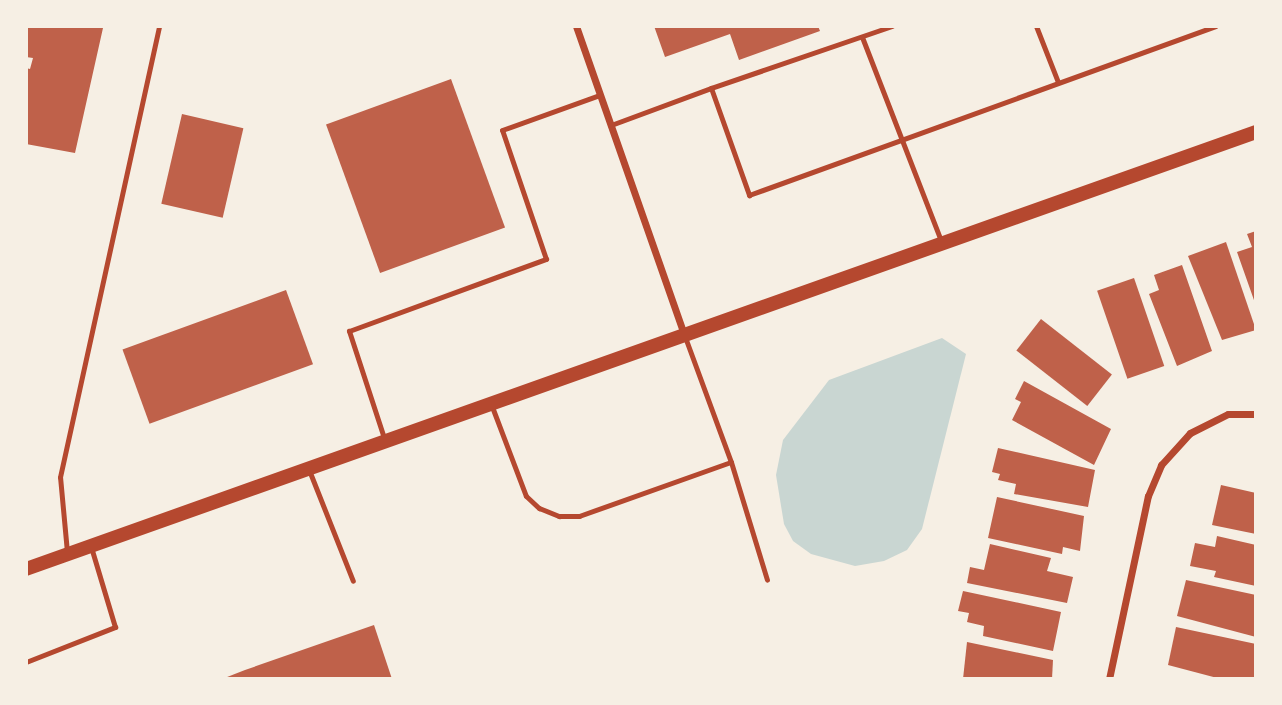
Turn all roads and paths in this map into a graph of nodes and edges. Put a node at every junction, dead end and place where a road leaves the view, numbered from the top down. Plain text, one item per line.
1 (159, 26) edge
2 (576, 26) edge
3 (892, 26) edge
4 (1036, 26) edge
5 (1215, 26) edge
6 (862, 37) junction
7 (1058, 82) junction
8 (711, 88) junction
9 (600, 95) junction
10 (611, 125) junction
11 (1256, 132) edge
12 (900, 139) junction
13 (942, 243) junction
14 (684, 335) junction
15 (491, 404) junction
16 (1256, 414) edge
17 (385, 441) junction
18 (731, 462) junction
19 (309, 469) junction
20 (91, 547) junction
21 (67, 555) junction
22 (26, 569) edge
23 (767, 580) dead end
24 (353, 581) dead end
25 (26, 662) edge
26 (1109, 679) edge

1 - 21 lane
2 - 9 street
3 - 6 lane
4 - 7 lane
5 - 7 lane
6 - 8 lane
6 - 12 lane
7 - 12 lane
8 - 10 lane
8 - 12 lane
9 - 10 street
9 - 17 lane
10 - 14 street
11 - 13 main road
12 - 13 lane
13 - 14 main road
14 - 15 main road
14 - 18 lane
15 - 17 main road
15 - 18 lane
16 - 26 street
17 - 19 main road
18 - 23 lane
19 - 20 main road
19 - 24 lane
20 - 21 main road
20 - 25 lane
21 - 22 main road

